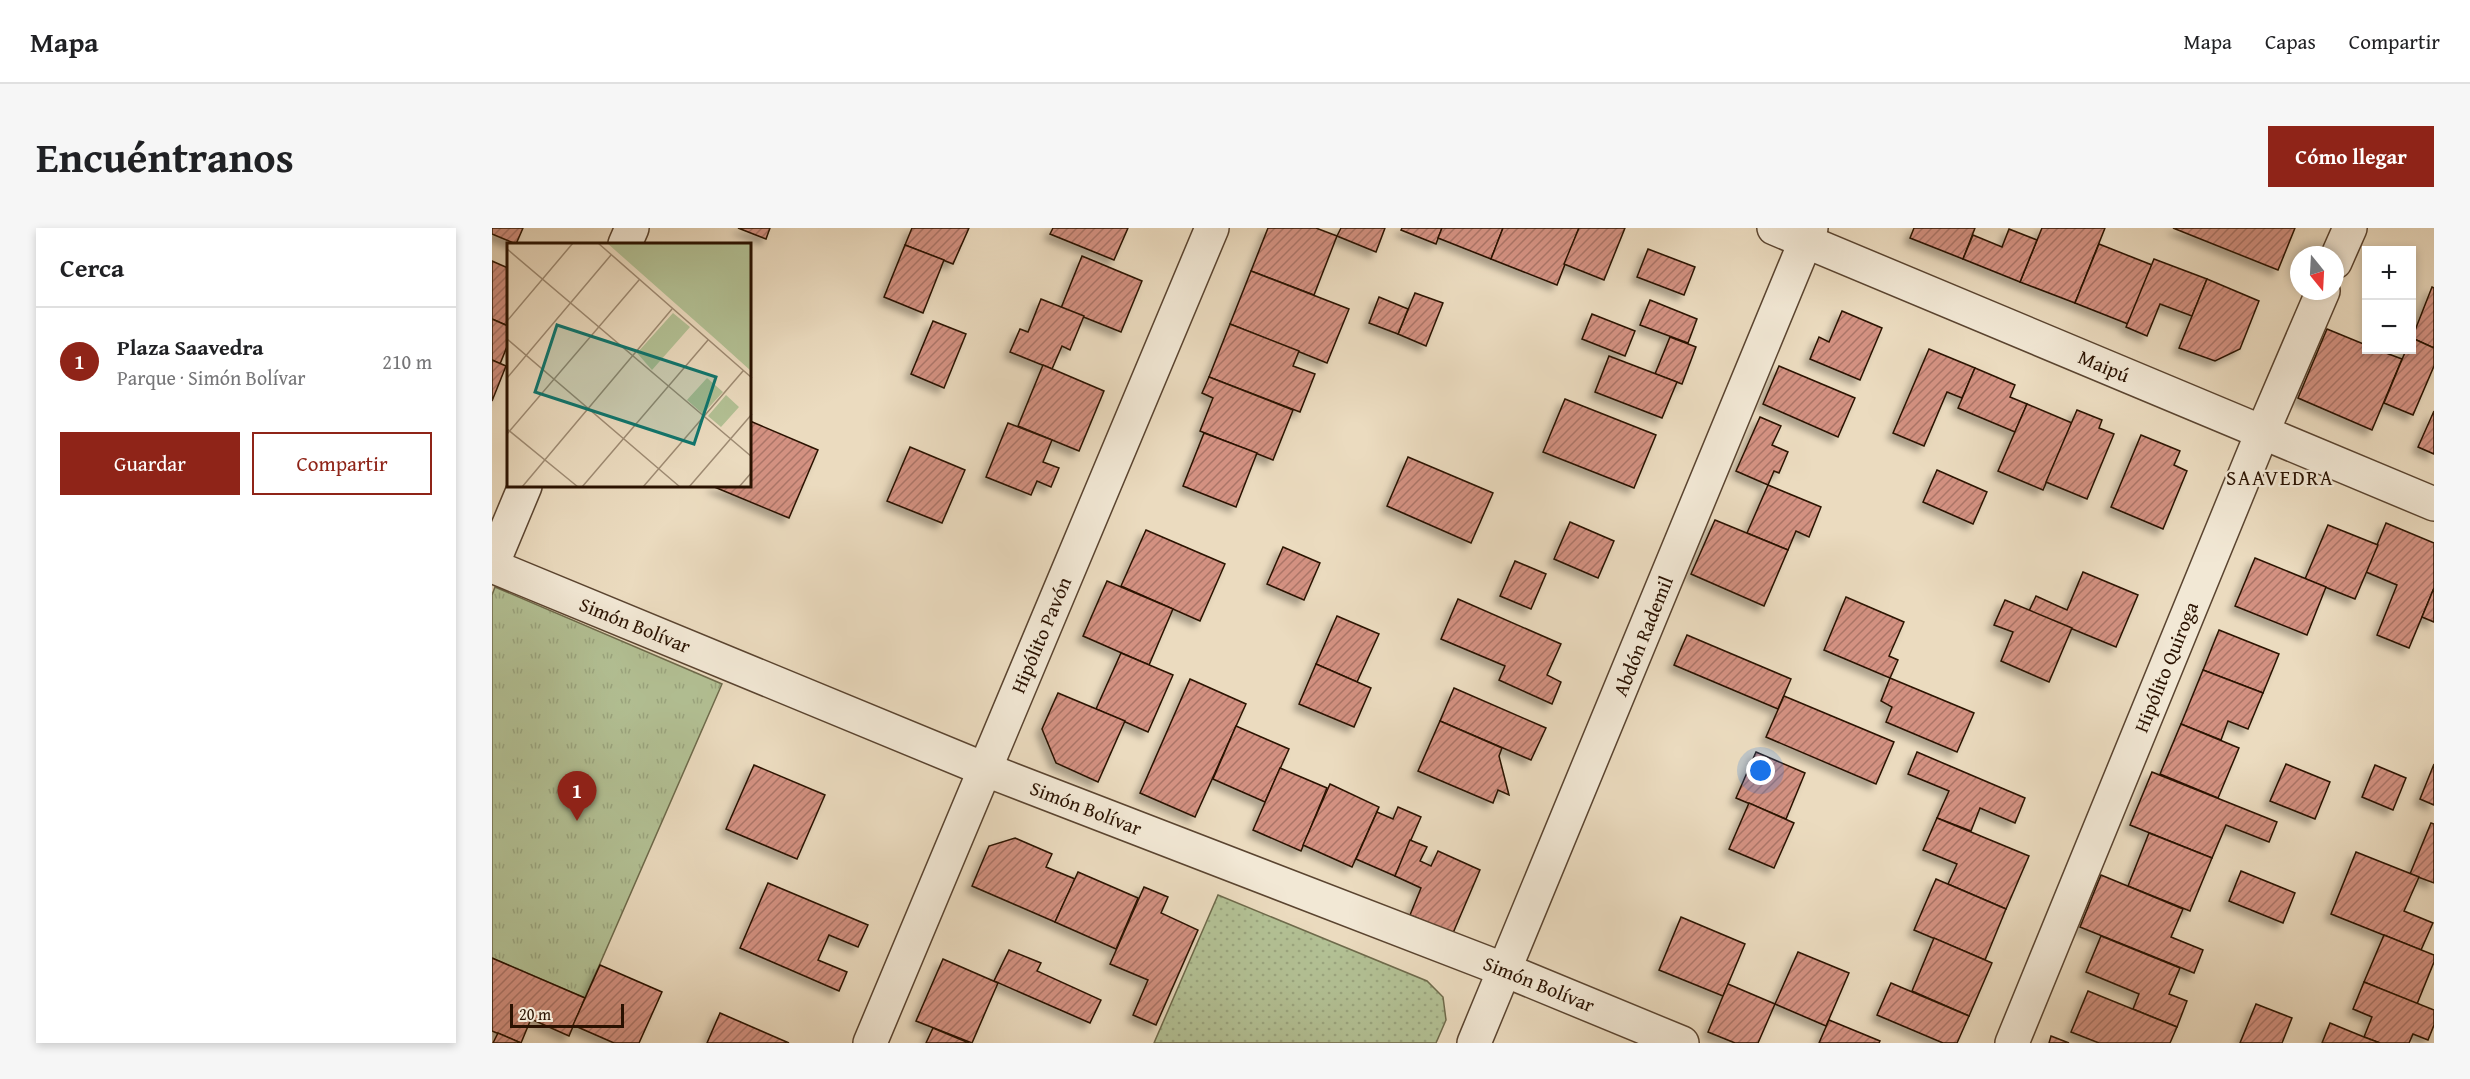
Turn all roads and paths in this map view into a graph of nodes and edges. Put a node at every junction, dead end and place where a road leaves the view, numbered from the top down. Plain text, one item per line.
1 (632, 228) edge
2 (1212, 228) edge
3 (1774, 228) edge
4 (2350, 228) edge
5 (1808, 234) edge
6 (625, 243) edge
7 (2342, 246) edge
8 (2319, 300) edge
9 (2262, 433) junction
10 (524, 488) edge
11 (2434, 504) edge
12 (492, 566) edge
13 (984, 769) junction
14 (1505, 970) junction
15 (870, 1043) edge
16 (1474, 1043) edge
17 (1682, 1043) edge
18 (2012, 1043) edge

1 - 6 street
2 - 13 street, Hipólito Pavón
3 - 5 street, Maipú
4 - 7 street
5 - 9 street, Maipú
5 - 14 street, Abdón Rademil
8 - 9 street, Hipólito Quiroga
9 - 11 street, Maipú
9 - 18 street, Hipólito Quiroga
10 - 12 street
12 - 13 street, Simón Bolívar
13 - 14 street, Simón Bolívar
13 - 15 street, Hipólito Pavón
14 - 16 street, Abdón Rademil
14 - 17 street, Simón Bolívar

